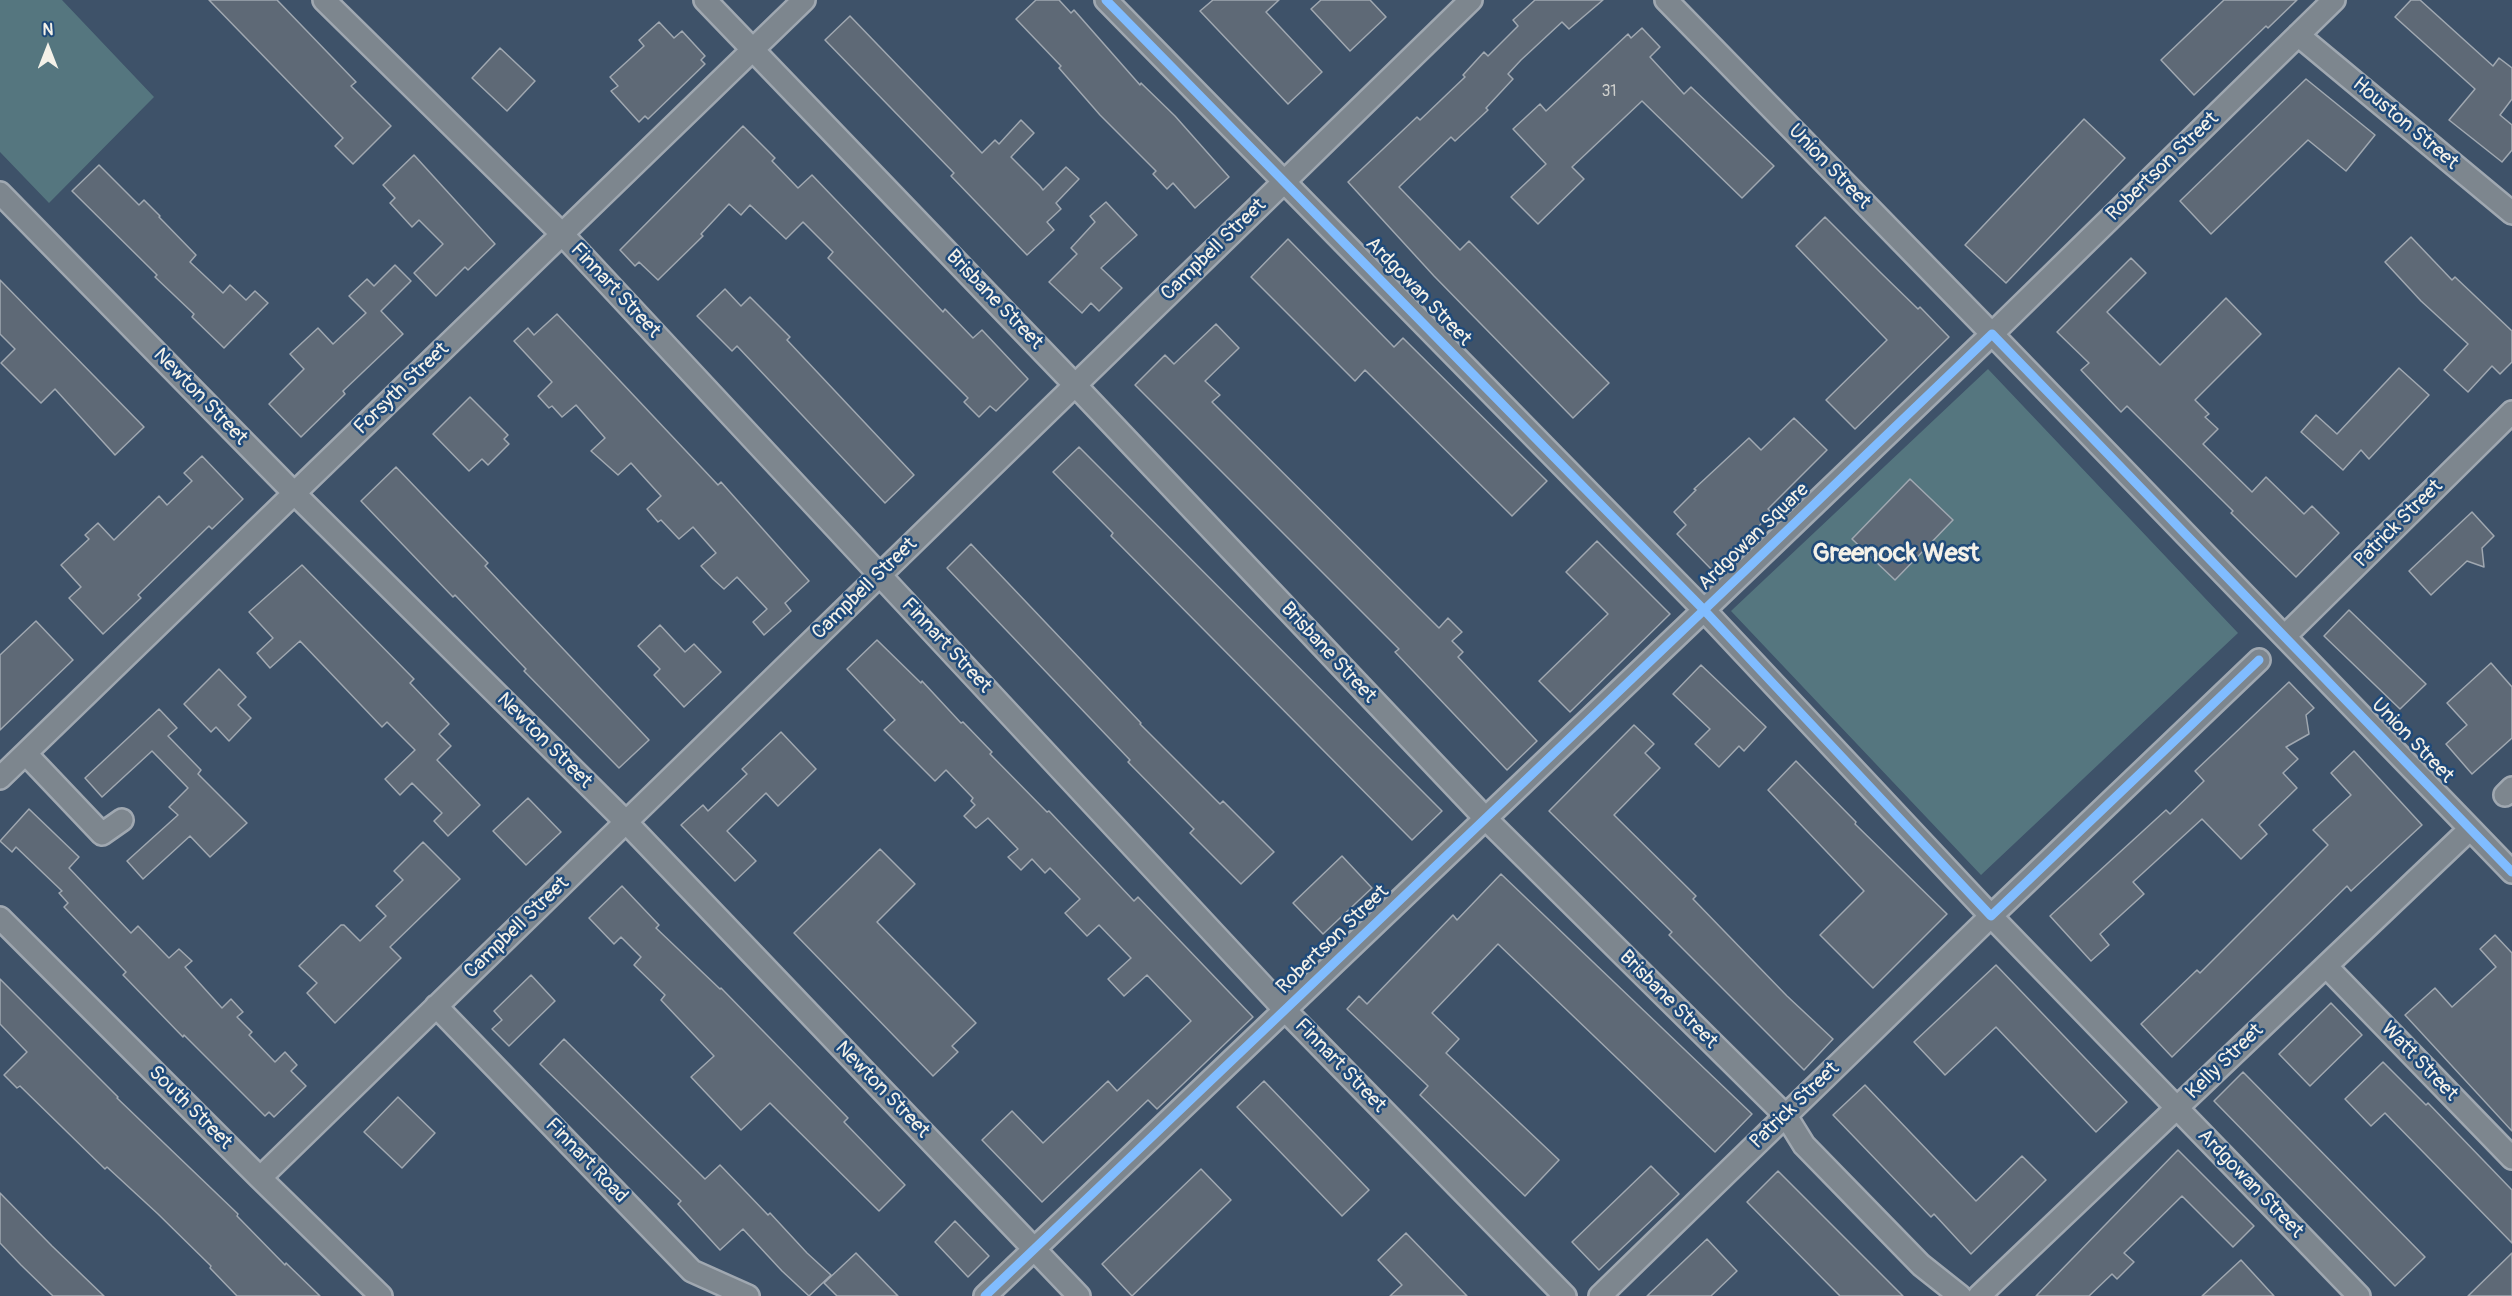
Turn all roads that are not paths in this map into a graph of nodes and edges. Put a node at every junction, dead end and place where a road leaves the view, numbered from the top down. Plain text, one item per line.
1 (324, 0) edge
2 (705, 0) edge
3 (804, 0) edge
4 (1106, 0) edge
5 (1471, 0) edge
6 (1666, 0) edge
7 (2334, 0) edge
8 (2298, 35) junction
9 (753, 49) junction
10 (1284, 182) junction
11 (0, 193) edge
12 (2512, 213) edge
13 (562, 234) junction
14 (1992, 334) junction
15 (1075, 385) junction
16 (2512, 412) edge
17 (294, 493) junction
18 (880, 575) junction
19 (1704, 610) junction
20 (2285, 636) junction
21 (2259, 660) dead end
22 (26, 754) junction
23 (0, 778) edge
24 (1486, 819) junction
25 (122, 820) dead end
26 (626, 822) junction
27 (2470, 829) junction
28 (2512, 872) edge
29 (1991, 916) junction
30 (0, 918) edge
31 (2326, 966) junction
32 (436, 1006) junction
33 (1286, 1011) junction
34 (2177, 1108) junction
35 (1785, 1116) junction
36 (2512, 1158) edge
37 (260, 1178) junction
38 (1035, 1250) junction
39 (381, 1296) edge
40 (748, 1296) edge
41 (985, 1296) edge
42 (1079, 1296) edge
43 (1565, 1296) edge
44 (1600, 1296) edge
45 (1960, 1296) edge
46 (1979, 1296) edge
47 (2359, 1296) edge

1 - 13 street, Finnart Street
2 - 9 street, Brisbane Street
3 - 9 street, Forsyth Street
4 - 10 street, Ardgowan Street
5 - 10 street, Campbell Street
6 - 14 street, Union Street
7 - 8 street, Robertson Street
8 - 12 street, Houston Street
8 - 14 street, Robertson Street
9 - 13 street, Forsyth Street
9 - 15 street, Brisbane Street
10 - 15 street, Campbell Street
10 - 19 street, Ardgowan Street
11 - 17 street, Newton Street
13 - 17 street, Forsyth Street
13 - 18 street, Finnart Street
14 - 19 street, Ardgowan Square
14 - 20 street
15 - 18 street, Campbell Street
15 - 24 street, Brisbane Street
16 - 20 street, Patrick Street
17 - 22 street, Forsyth Street
17 - 26 street, Newton Street
18 - 26 street, Campbell Street
18 - 33 street, Finnart Street
19 - 24 street, Robertson Street
19 - 29 street, Ardgowan Square
20 - 27 street, Union Street
21 - 29 street
22 - 23 street, Forsyth Street
22 - 25 street
24 - 33 street, Robertson Street
24 - 35 street, Brisbane Street
26 - 32 street, Campbell Street
26 - 38 street, Newton Street
27 - 28 street, Union Street
27 - 31 street, Kelly Street
29 - 34 street, Ardgowan Street
29 - 35 street, Patrick Street
30 - 37 street, South Street
31 - 34 street, Kelly Street
31 - 36 street, Watt Street
32 - 37 street, Campbell Street
32 - 40 street, Finnart Road
33 - 38 street, Robertson Street
33 - 43 street, Finnart Street
34 - 46 street, Kelly Street
34 - 47 street, Ardgowan Street
35 - 44 street, Patrick Street
35 - 45 street, Brisbane Street
37 - 39 street, South Street
38 - 41 street, Robertson Street
38 - 42 street, Newton Street

